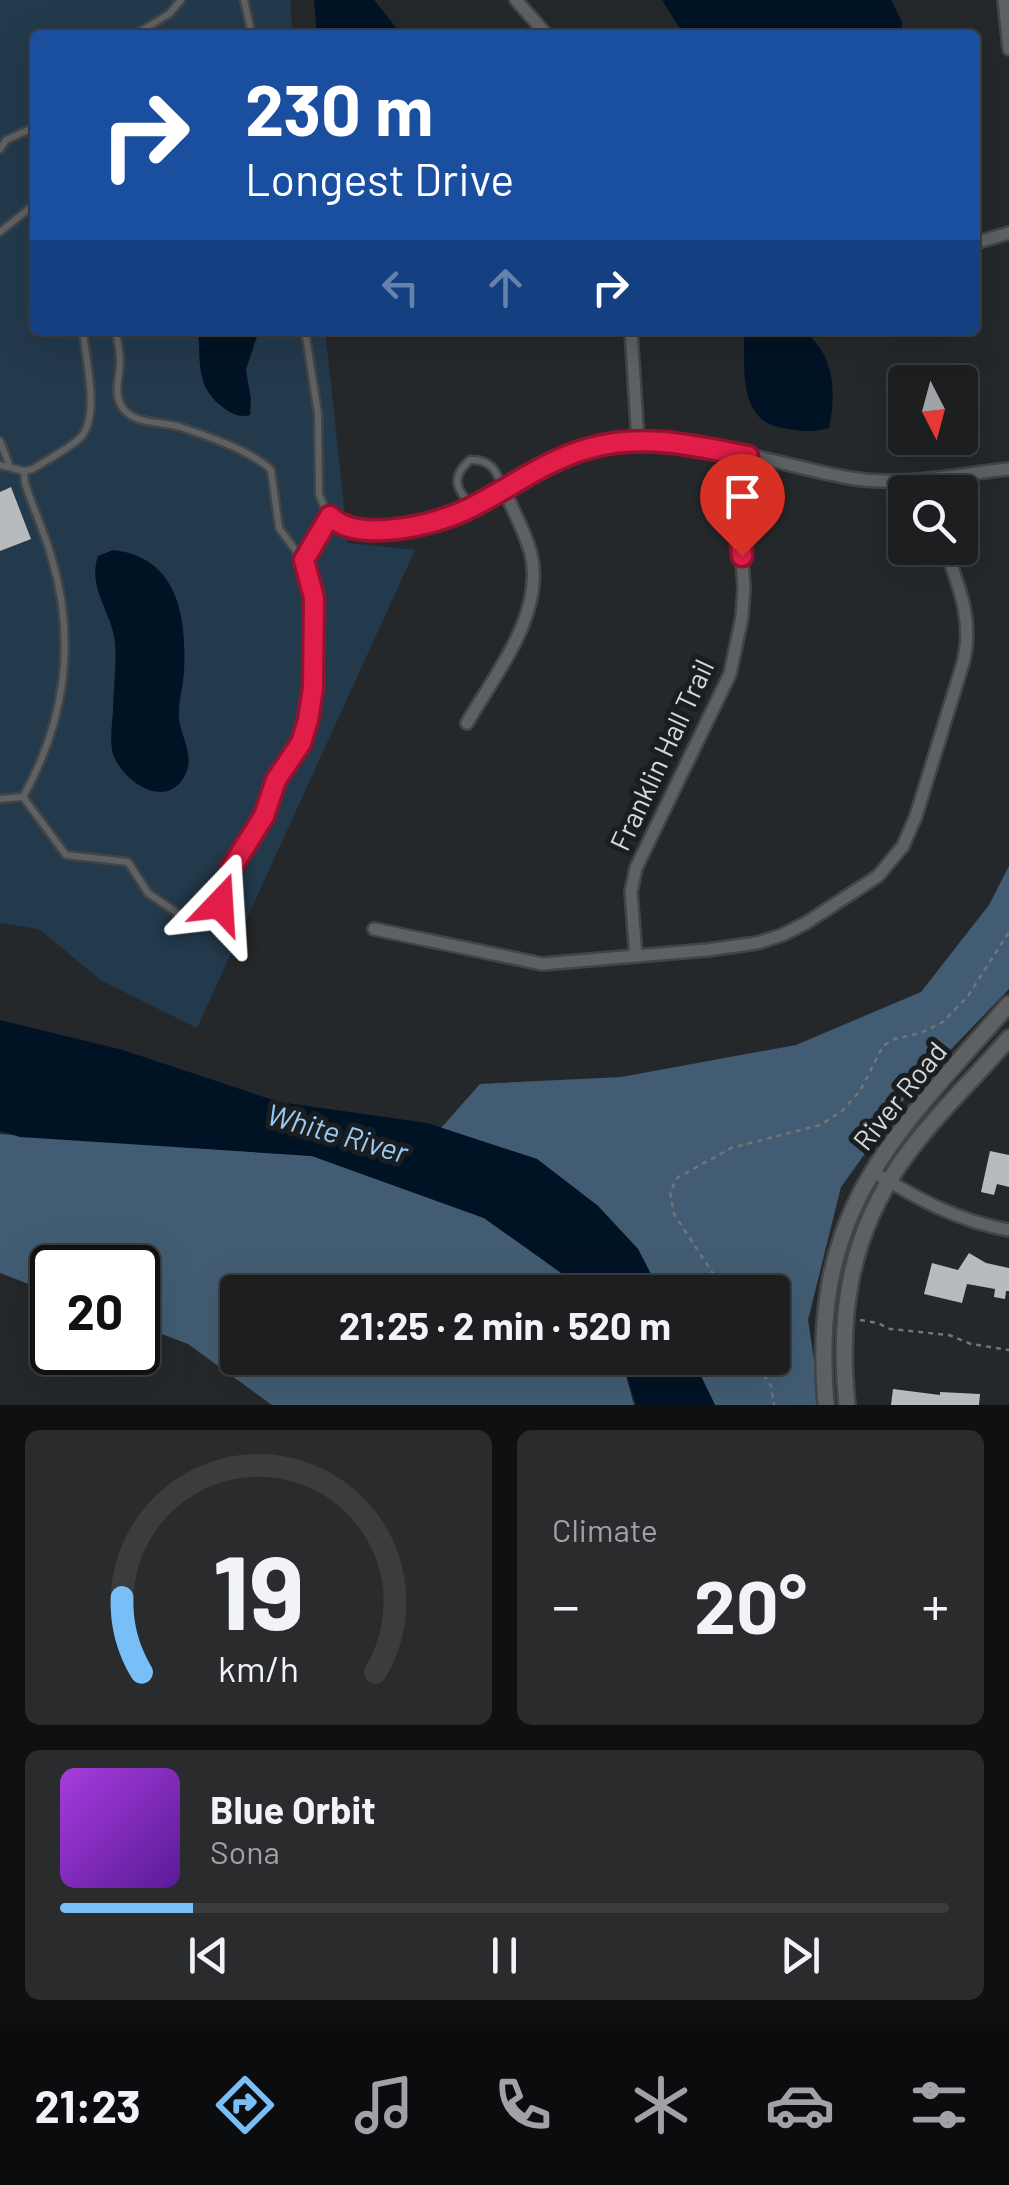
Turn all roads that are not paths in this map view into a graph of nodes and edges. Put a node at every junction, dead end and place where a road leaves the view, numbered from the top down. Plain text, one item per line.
1 (180, 0) edge
2 (244, 0) edge
3 (516, 0) edge
4 (1004, 0) edge
5 (142, 30) edge
6 (251, 30) edge
7 (543, 30) edge
8 (1009, 49) edge
9 (30, 129) edge
10 (0, 149) edge
11 (30, 208) edge
12 (0, 232) edge
13 (1009, 233) edge
14 (980, 242) edge
15 (84, 335) edge
16 (117, 335) edge
17 (306, 335) edge
18 (631, 335) edge
19 (0, 441) edge
20 (638, 442) junction
21 (748, 456) junction
22 (0, 465) edge
23 (10, 468) junction
24 (1009, 469) edge
25 (24, 472) junction
26 (950, 475) edge
27 (888, 478) edge
28 (504, 489) junction
29 (472, 507) junction
30 (330, 516) junction
31 (348, 528) joint
32 (304, 560) junction
33 (951, 565) edge
34 (467, 723) dead end
35 (23, 797) junction
36 (0, 799) edge
37 (374, 930) dead end
38 (636, 956) junction
39 (1009, 1004) edge
40 (1009, 1038) edge
41 (872, 1171) junction
42 (890, 1182) junction
43 (1009, 1230) edge
44 (826, 1405) edge
45 (847, 1405) edge

1 - 5 lane
2 - 6 lane
3 - 7 street
4 - 8 street
9 - 10 lane
11 - 12 lane
13 - 14 street
15 - 25 lane
16 - 32 lane
17 - 30 lane
18 - 20 street
19 - 23 lane
20 - 21 street
20 - 28 street
21 - 27 street
21 - 38 street, Franklin Hall Trail
22 - 23 lane
23 - 25 lane
24 - 26 street
25 - 35 lane
28 - 29 street
28 - 29 lane
28 - 34 street
29 - 31 street
30 - 31 lane
30 - 32 lane
32 - 35 lane
33 - 38 street
35 - 36 lane
37 - 38 street
39 - 41 main road, River Road
40 - 42 main road, River Road
41 - 42 street
41 - 44 main road, River Road
42 - 43 street
42 - 45 main road, River Road

